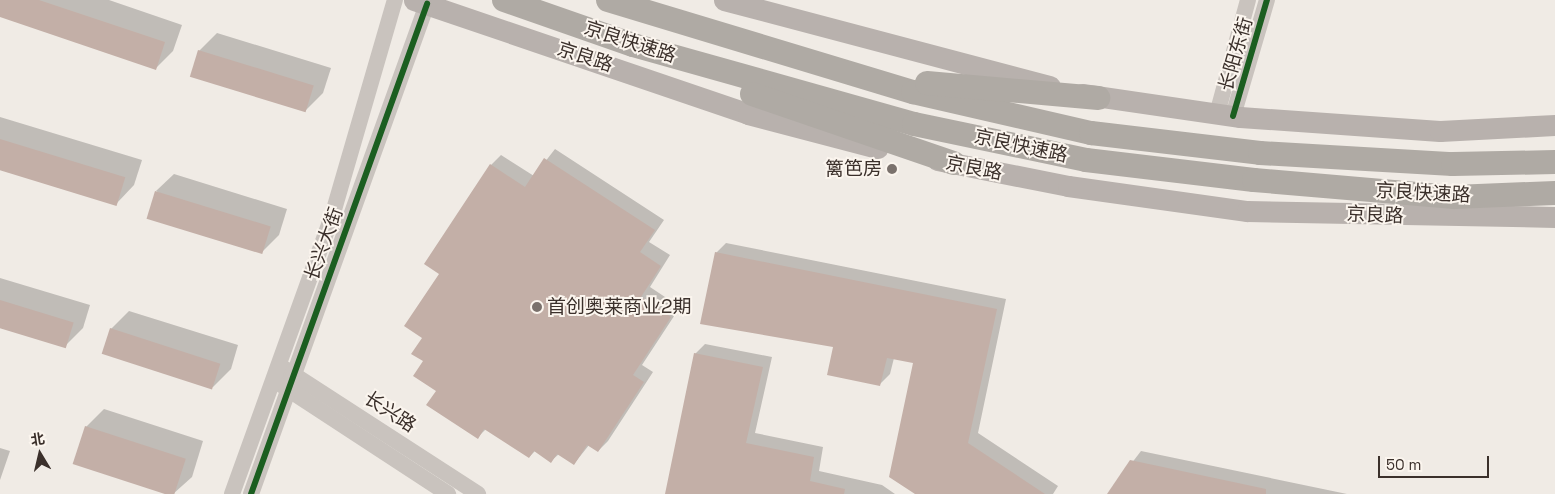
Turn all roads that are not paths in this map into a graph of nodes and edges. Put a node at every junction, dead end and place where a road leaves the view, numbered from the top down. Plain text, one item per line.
1 (395, 0) edge
2 (504, 0) edge
3 (608, 0) edge
4 (724, 0) edge
5 (1248, 0) edge
6 (1267, 0) edge
7 (420, 2) edge
8 (633, 45) junction
9 (866, 78) junction
10 (1098, 98) junction
11 (1225, 115) junction
12 (1555, 125) edge
13 (1555, 162) edge
14 (953, 164) junction
15 (1555, 194) edge
16 (1555, 218) edge
17 (294, 372) junction
18 (275, 373) junction
19 (288, 388) junction
20 (232, 494) edge
21 (251, 494) edge
22 (448, 494) edge
23 (478, 494) edge

1 - 18 street, 长兴大街
2 - 8 highway, 京良快速路
3 - 9 highway, 京良快速路
4 - 10 main road
5 - 11 street, 长阳东街
6 - 11 street, 长阳东街
7 - 14 main road, 京良路
7 - 17 street, 长兴大街
8 - 14 highway
8 - 15 highway, 京良快速路
9 - 10 highway
9 - 13 highway, 京良快速路
10 - 11 main road
11 - 12 main road
14 - 16 main road, 京良路
17 - 18 street, 长兴路
17 - 19 street, 长兴大街
17 - 23 street, 长兴路
18 - 19 street, 长兴路
18 - 20 street, 长兴大街
19 - 21 street, 长兴大街
19 - 22 street, 长兴路

